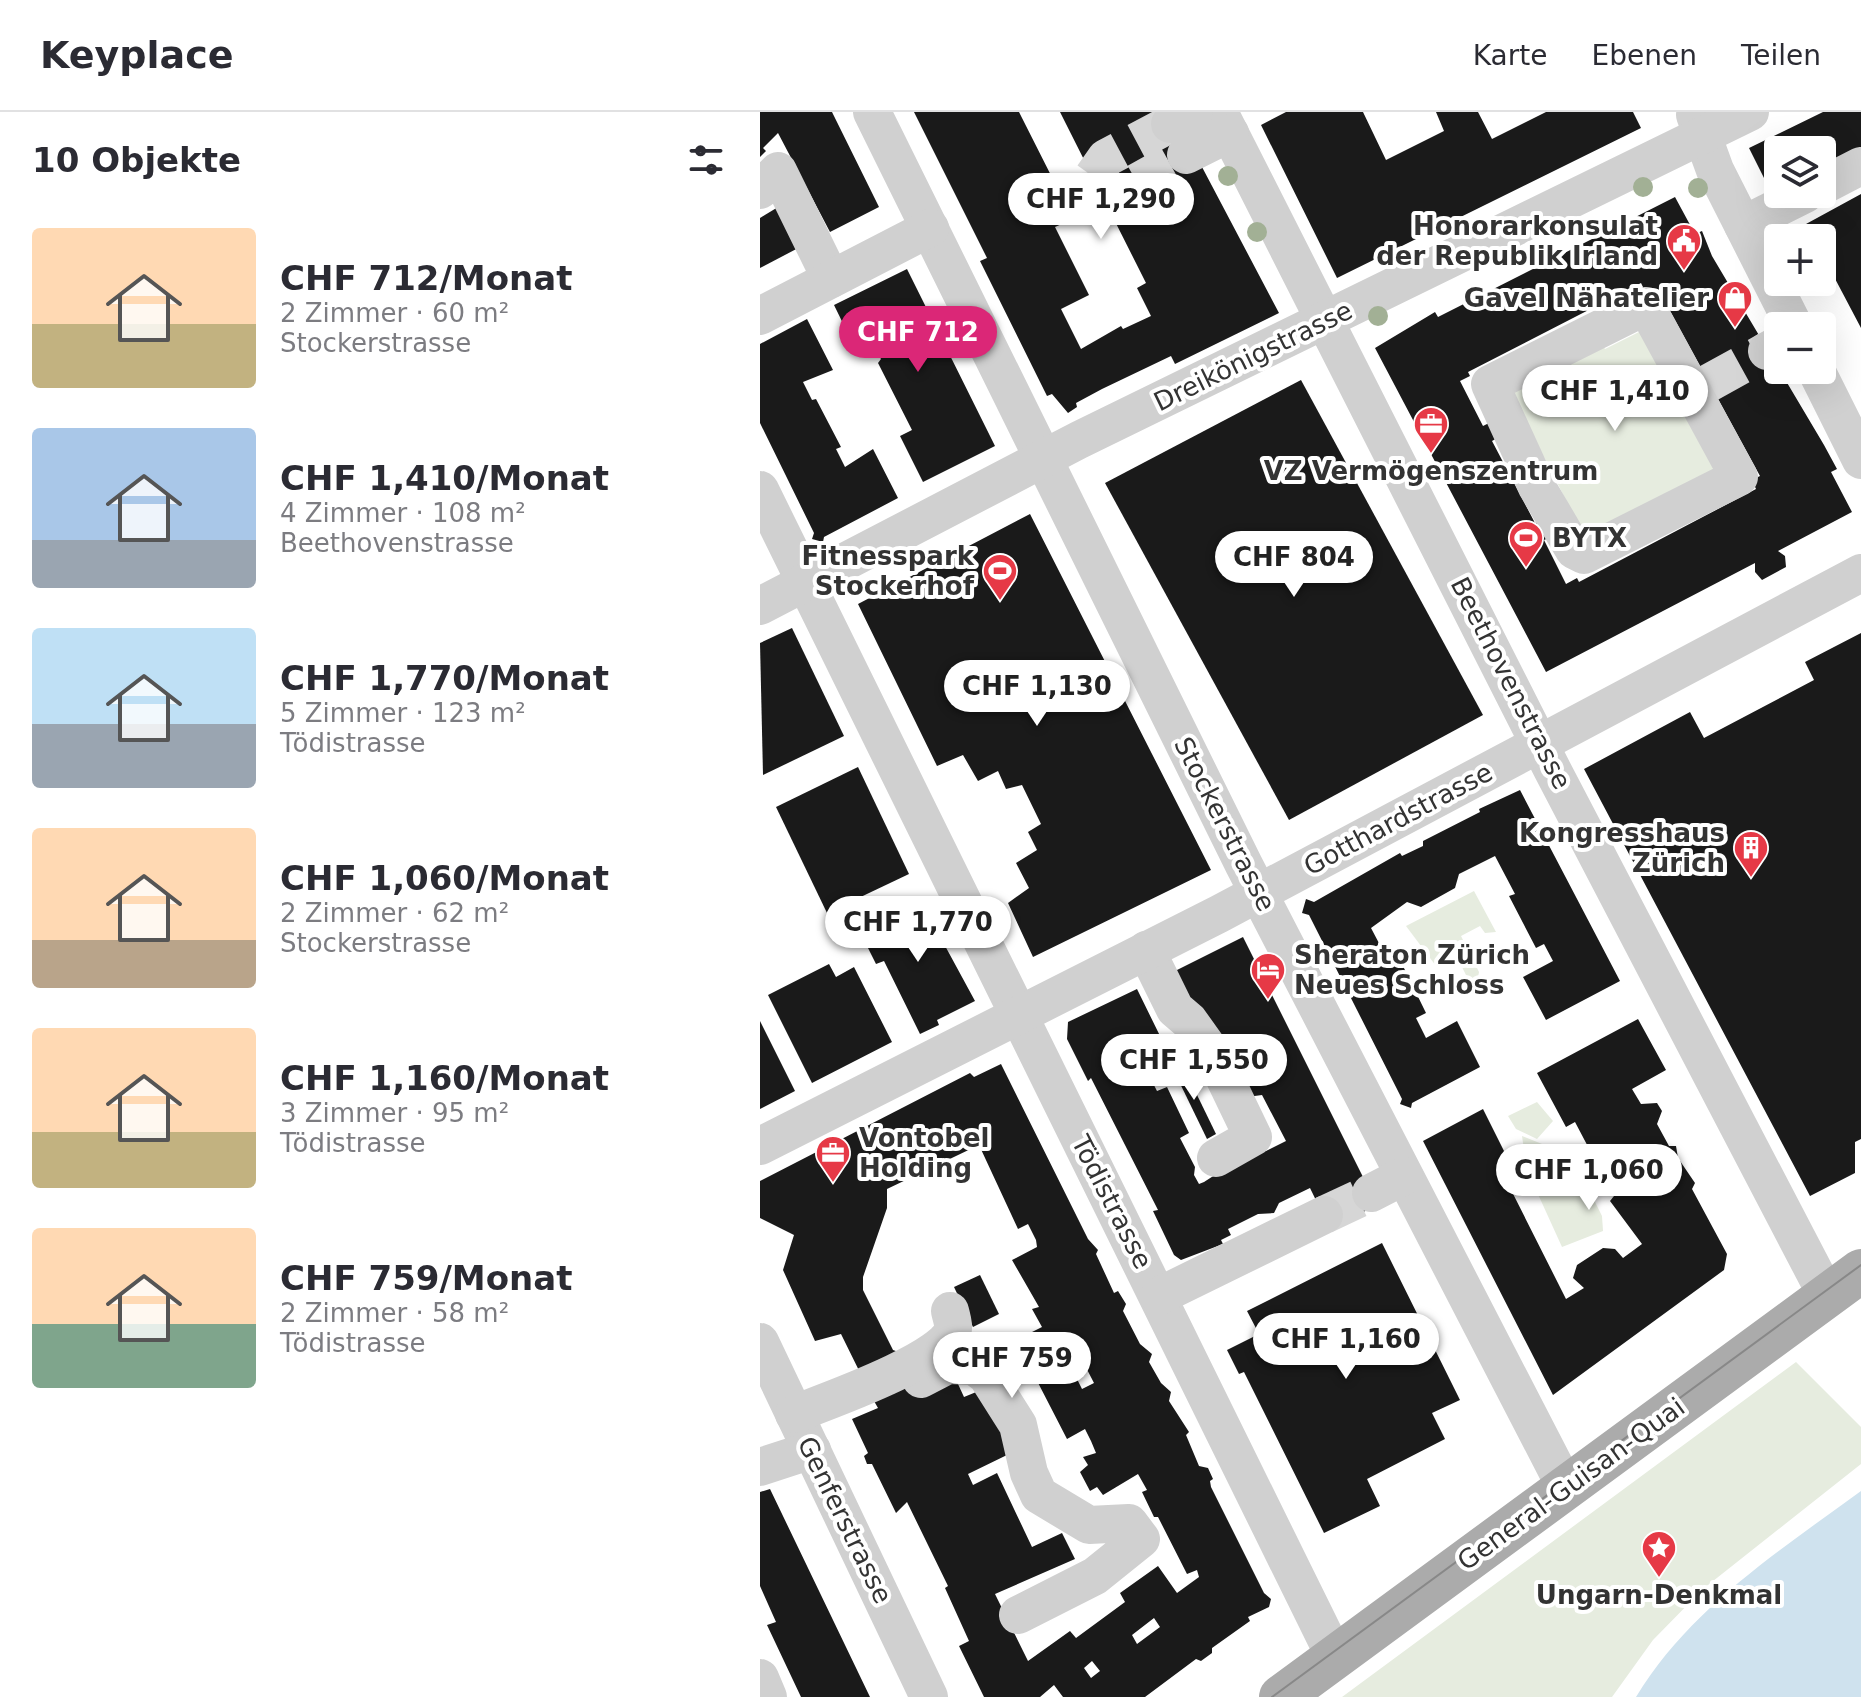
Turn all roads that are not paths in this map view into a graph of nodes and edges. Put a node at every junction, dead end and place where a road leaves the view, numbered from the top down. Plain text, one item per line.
1 (872, 112) edge
2 (1750, 112) edge
3 (1225, 122) edge
4 (1698, 124) edge
5 (1183, 130) tunnel mouth
6 (1861, 166) edge
7 (1836, 179) edge
8 (760, 190) edge
9 (1777, 208) edge
10 (1743, 225) junction
11 (930, 228) junction
12 (831, 279) junction
13 (1771, 312) edge
14 (760, 316) edge
15 (1327, 320) junction
16 (1823, 384) edge
17 (1700, 388) joint
18 (1043, 458) junction
19 (1861, 460) edge
20 (760, 490) edge
21 (1861, 573) edge
22 (804, 582) junction
23 (760, 606) edge
24 (1540, 742) junction
25 (1259, 892) junction
26 (1146, 950) junction
27 (1018, 1015) junction
28 (760, 1146) edge
29 (1216, 1158) dead end
30 (1324, 1215) tunnel mouth
31 (1844, 1284) edge
32 (1159, 1296) junction
33 (950, 1311) dead end
34 (760, 1342) edge
35 (921, 1379) dead end
36 (874, 1401) dead end
37 (804, 1433) junction
38 (760, 1467) edge
39 (1566, 1488) junction
40 (1018, 1615) dead end
41 (1335, 1657) junction
42 (760, 1678) edge
43 (768, 1697) edge
44 (929, 1697) edge
45 (1281, 1697) edge

1 - 11 street, Stockerstrasse
2 - 4 street, Dreikönigstrasse
3 - 5 street
3 - 15 street, Beethovenstrasse
4 - 10 street
4 - 15 street, Dreikönigstrasse
6 - 7 street
8 - 12 street
9 - 10 street
10 - 13 street
11 - 12 street
11 - 18 street, Stockerstrasse
12 - 14 street
15 - 18 street, Dreikönigstrasse
15 - 24 street, Beethovenstrasse
16 - 19 street
17 - 17 street
18 - 22 street, Dreikönigstrasse
18 - 25 street, Stockerstrasse
20 - 22 street, Tödistrasse
21 - 24 street, Gotthardstrasse
22 - 23 street, Dreikönigstrasse
22 - 27 street, Tödistrasse
24 - 25 street, Gotthardstrasse
24 - 31 street, Beethovenstrasse
25 - 26 street, Gotthardstrasse
25 - 39 street, Stockerstrasse
26 - 27 street, Gotthardstrasse
26 - 29 street
27 - 28 street, Gotthardstrasse
27 - 32 street, Tödistrasse
30 - 32 street
31 - 39 main road, General-Guisan-Quai
32 - 41 street, Tödistrasse
33 - 37 street
34 - 37 street, Genferstrasse
35 - 40 street
36 - 37 street
37 - 38 street
37 - 44 street, Genferstrasse
39 - 41 main road, General-Guisan-Quai
41 - 45 main road, General-Guisan-Quai
42 - 43 street

